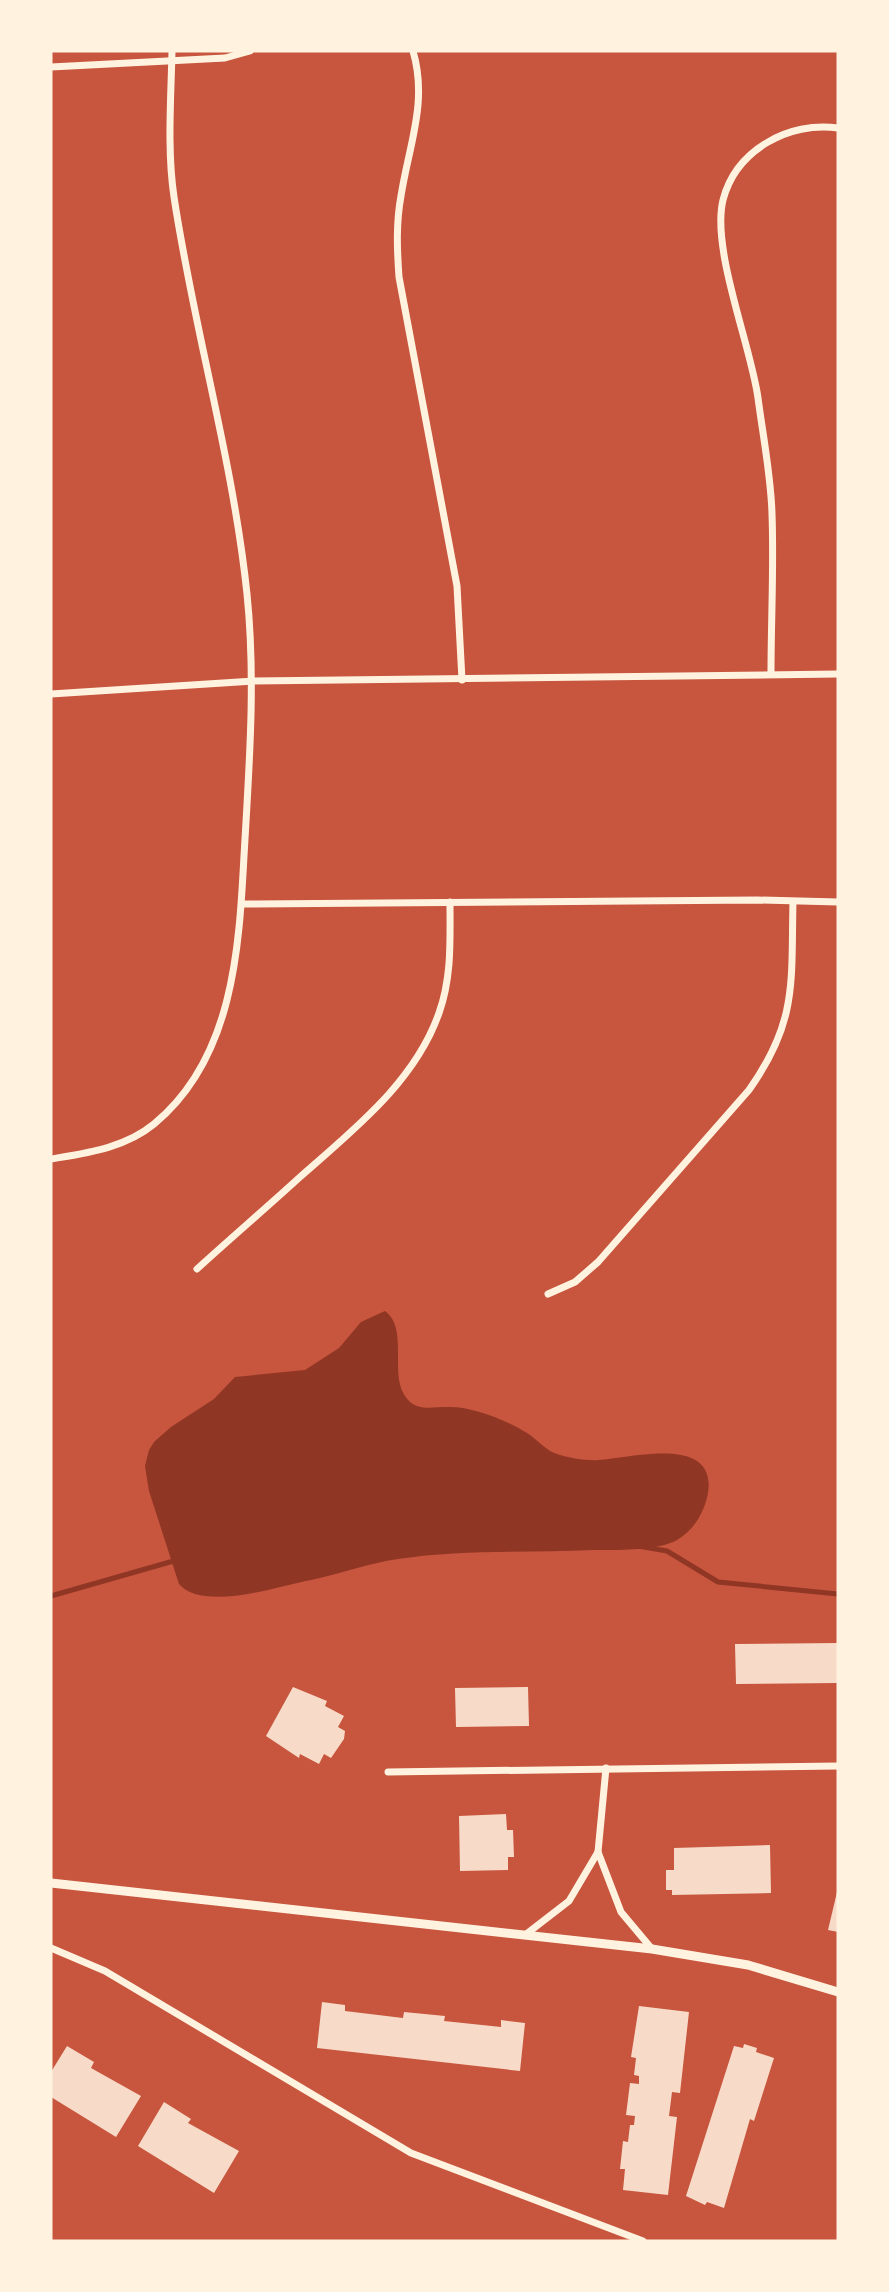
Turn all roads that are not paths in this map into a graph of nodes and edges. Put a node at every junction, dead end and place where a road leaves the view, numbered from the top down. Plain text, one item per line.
1 (172, 51) edge
2 (250, 51) edge
3 (413, 51) edge
4 (172, 60) junction
5 (51, 67) edge
6 (838, 128) edge
7 (771, 673) junction
8 (838, 674) edge
9 (462, 680) junction
10 (254, 681) junction
11 (51, 694) edge
12 (450, 902) junction
13 (793, 902) junction
14 (838, 902) edge
15 (242, 904) junction
16 (51, 1158) edge
17 (197, 1269) dead end
18 (548, 1294) dead end
19 (838, 1766) edge
20 (606, 1768) junction
21 (388, 1772) dead end
22 (598, 1852) junction
23 (51, 1883) edge
24 (525, 1934) junction
25 (51, 1948) edge
26 (652, 1949) junction
27 (838, 1992) edge
28 (643, 2241) edge

1 - 4 street
2 - 4 street
3 - 9 street
4 - 5 street
4 - 10 street
6 - 7 street
7 - 8 street
7 - 9 street
9 - 10 street
10 - 11 street
10 - 15 street
12 - 13 street
12 - 15 street
12 - 17 street
13 - 14 street
13 - 18 street
15 - 16 street
19 - 20 street
20 - 21 street
20 - 22 street
22 - 24 street
22 - 26 street
23 - 24 street
24 - 26 street
25 - 28 street
26 - 27 street

